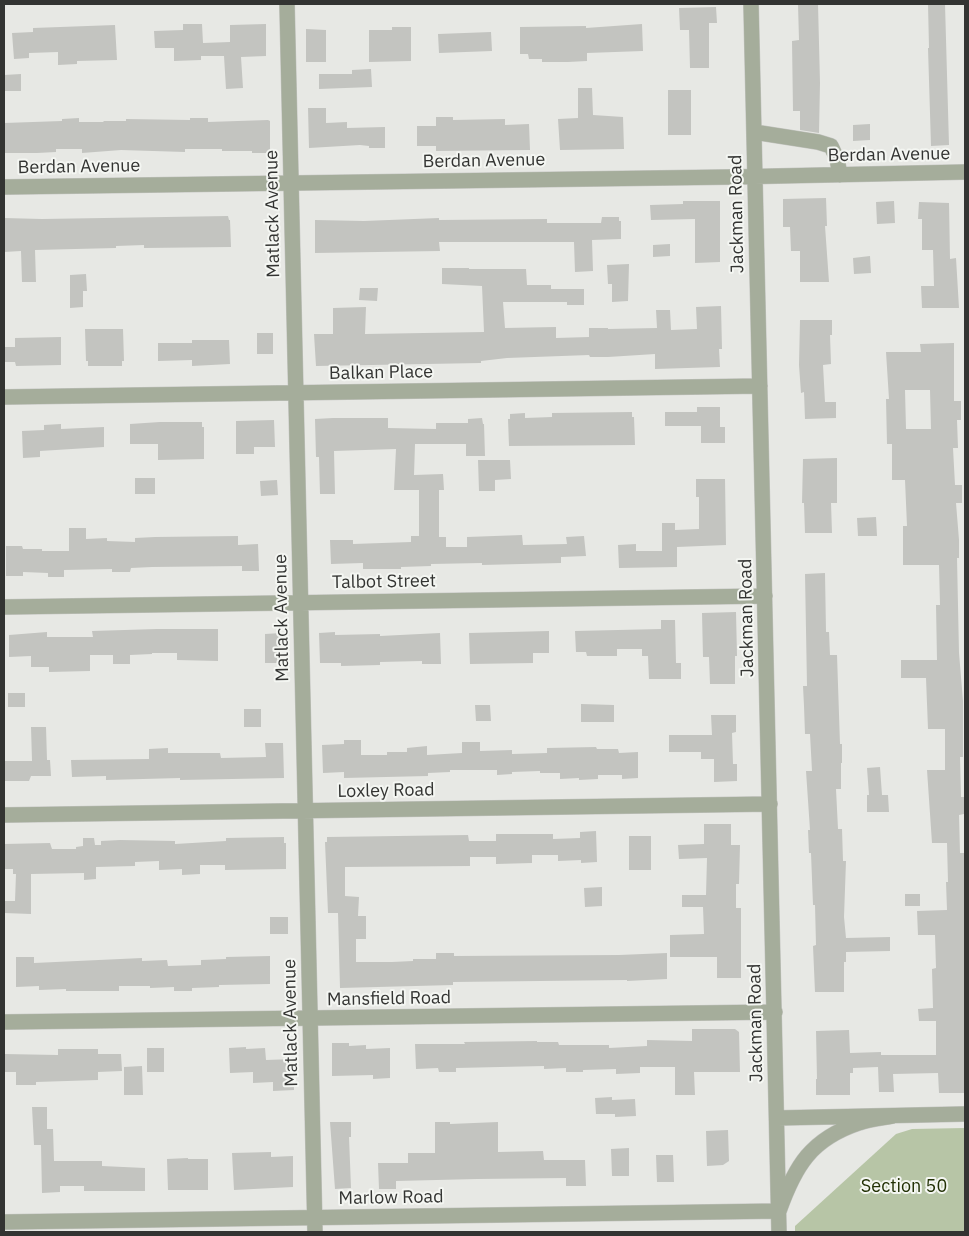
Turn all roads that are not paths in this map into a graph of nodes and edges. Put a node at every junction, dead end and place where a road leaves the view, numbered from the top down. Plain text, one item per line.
1 (287, 4) edge
2 (751, 4) edge
3 (754, 132) junction
4 (965, 172) edge
5 (840, 175) junction
6 (755, 177) junction
7 (291, 183) junction
8 (4, 187) edge
9 (760, 386) junction
10 (296, 393) junction
11 (4, 397) edge
12 (765, 596) junction
13 (300, 602) junction
14 (4, 607) edge
15 (770, 804) junction
16 (305, 811) junction
17 (4, 815) edge
18 (775, 1012) junction
19 (310, 1019) junction
20 (4, 1022) edge
21 (965, 1114) edge
22 (893, 1116) junction
23 (777, 1118) junction
24 (779, 1211) junction
25 (4, 1222) edge
26 (315, 1225) edge
27 (779, 1232) edge

1 - 7 street, Matlack Avenue
2 - 3 street, Jackman Road
3 - 5 street
3 - 6 street, Jackman Road
4 - 5 street, Berdan Avenue
5 - 6 street, Berdan Avenue
6 - 7 street, Berdan Avenue
6 - 9 street, Jackman Road
7 - 8 street, Berdan Avenue
7 - 10 street, Matlack Avenue
9 - 10 street, Balkan Place
9 - 12 street, Jackman Road
10 - 11 street, Balkan Place
10 - 13 street, Matlack Avenue
12 - 13 street, Talbot Street
12 - 15 street, Jackman Road
13 - 14 street, Talbot Street
13 - 16 street, Matlack Avenue
15 - 16 street, Loxley Road
15 - 18 street, Jackman Road
16 - 17 street, Loxley Road
16 - 19 street, Matlack Avenue
18 - 19 street, Mansfield Road
18 - 23 street, Jackman Road
19 - 20 street, Mansfield Road
19 - 26 street, Matlack Avenue
21 - 22 street
22 - 23 street
22 - 24 street
23 - 24 street, Jackman Road
24 - 26 street, Marlow Road
24 - 27 street, Jackman Road
25 - 26 street, Marlow Road

